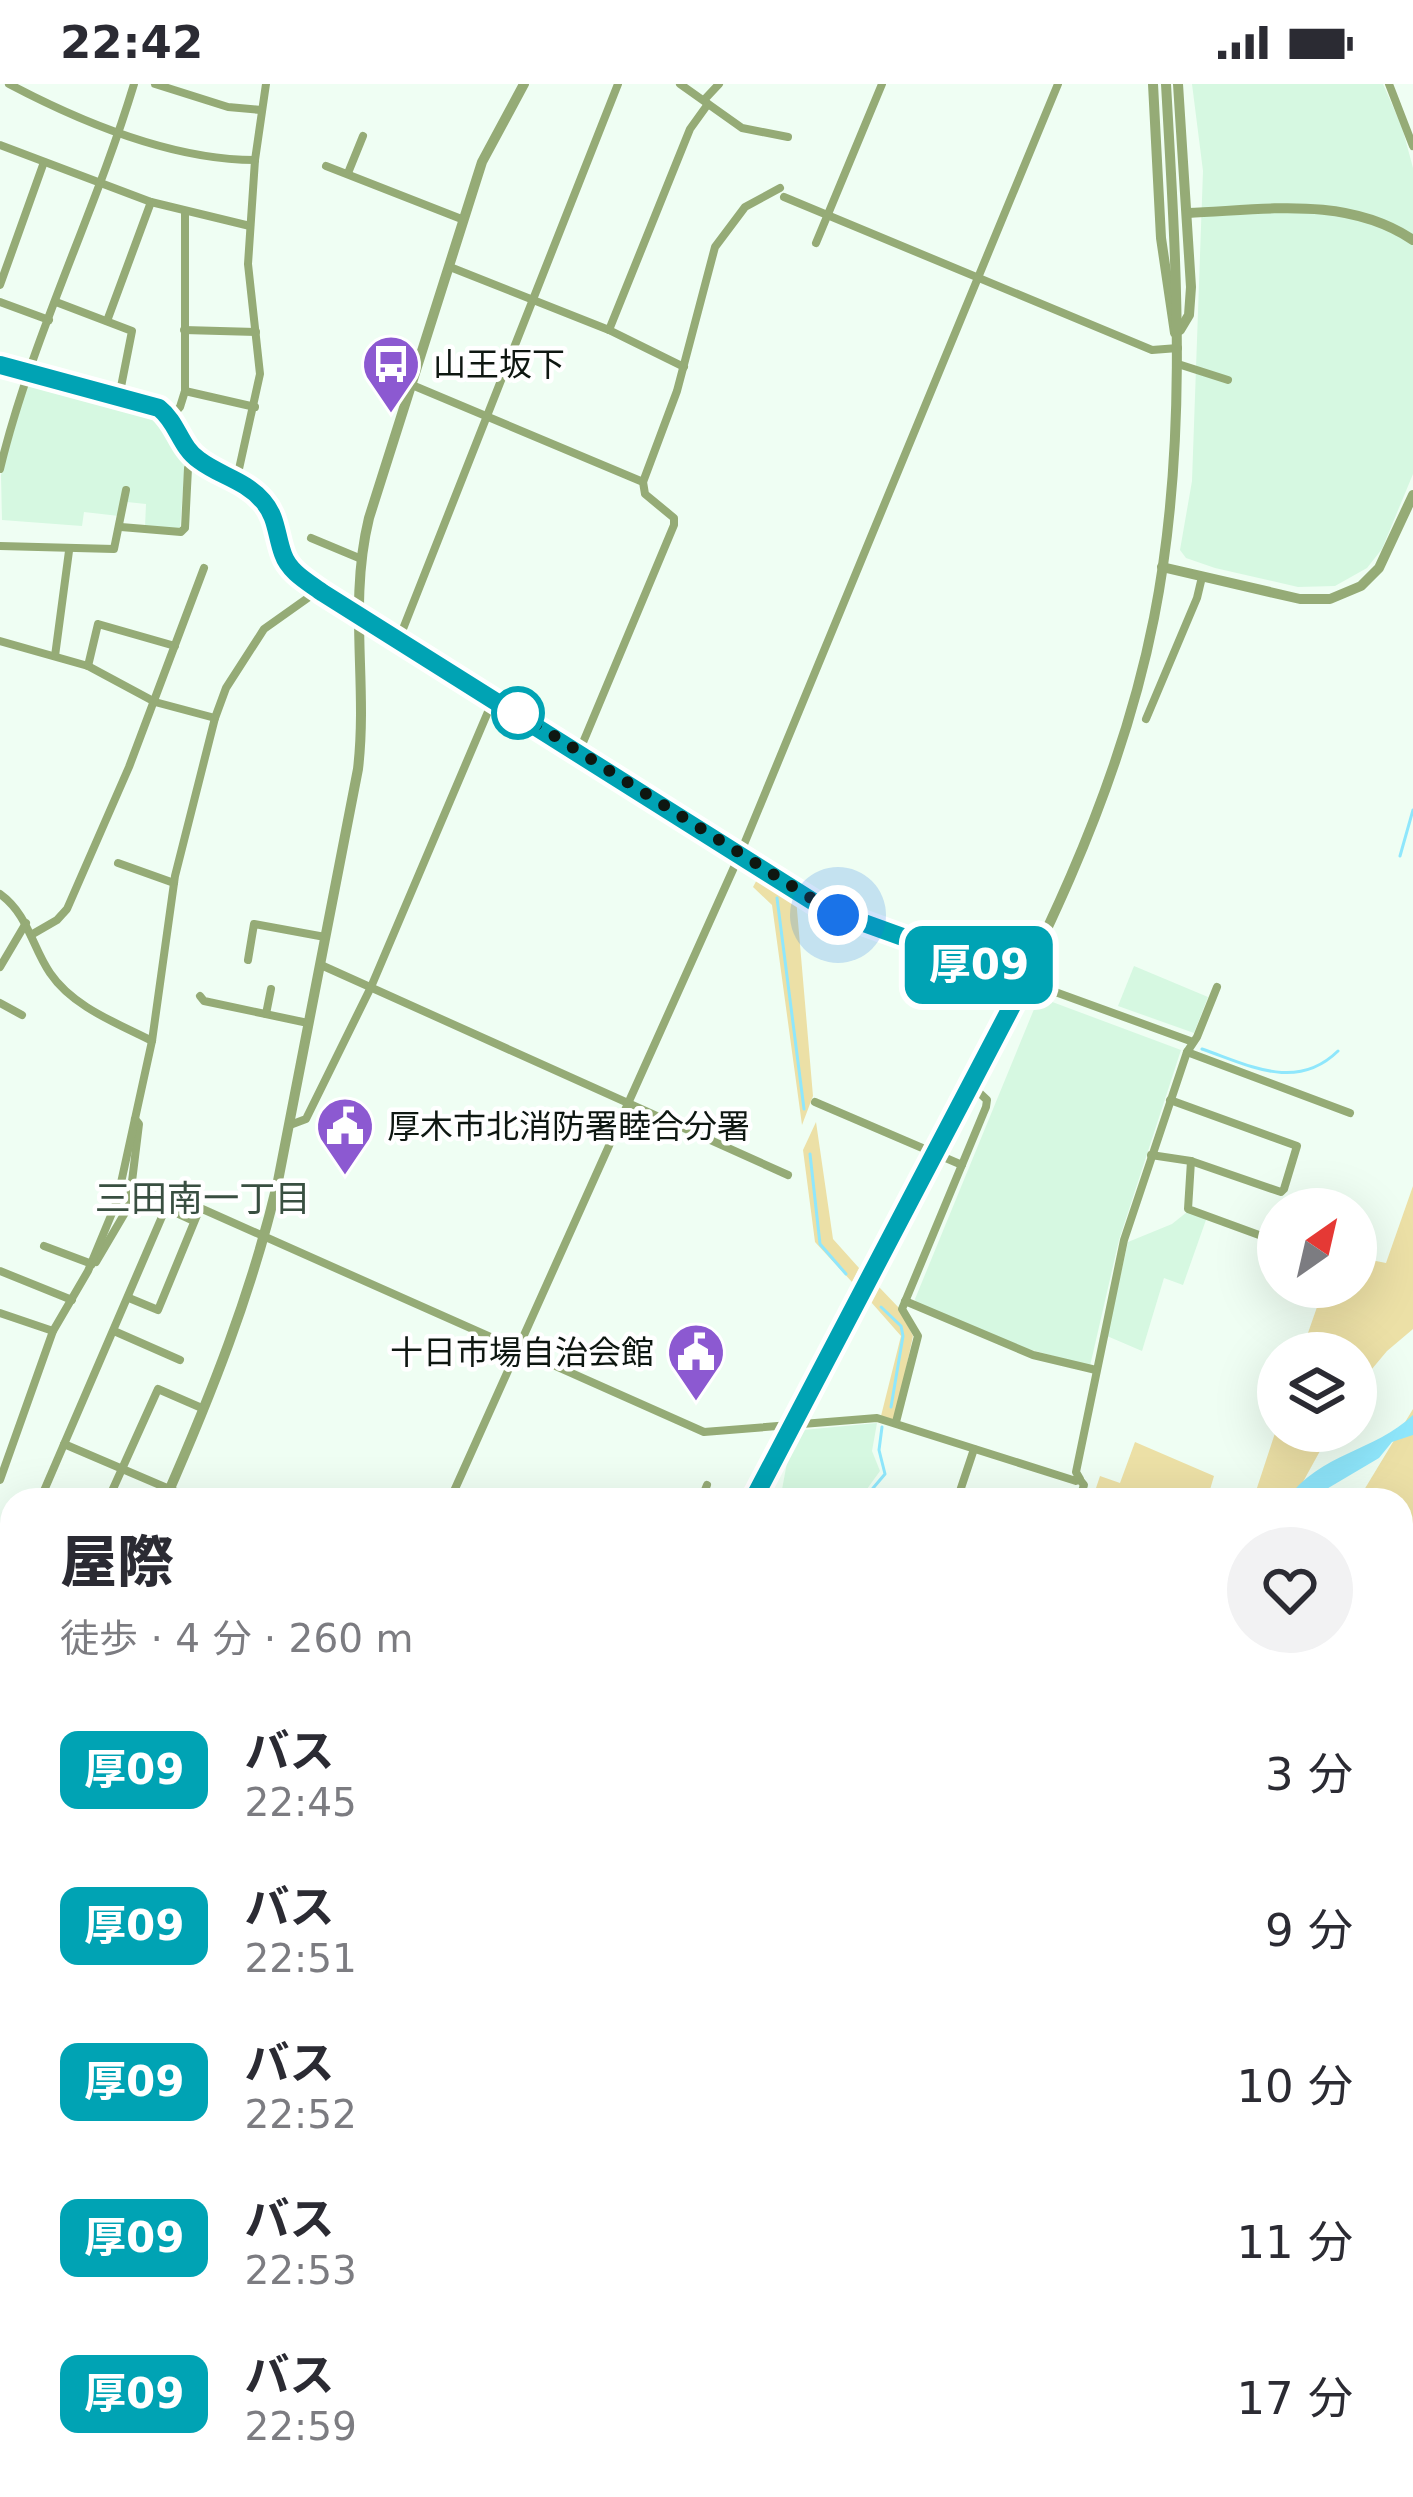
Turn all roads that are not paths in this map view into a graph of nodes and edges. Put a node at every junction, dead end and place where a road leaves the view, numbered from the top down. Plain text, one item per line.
1 (134, 84) edge
2 (155, 84) edge
3 (196, 84) edge
4 (266, 84) edge
5 (524, 84) edge
6 (618, 84) edge
7 (680, 84) edge
8 (719, 84) edge
9 (882, 84) edge
10 (1058, 84) edge
11 (1153, 84) edge
12 (1166, 84) edge
13 (1178, 84) edge
14 (1389, 84) edge
15 (4, 86) edge
16 (192, 98) junction
17 (706, 103) junction
18 (261, 110) junction
19 (120, 131) junction
20 (788, 136) dead end
21 (358, 139) dead end
22 (3, 146) edge
23 (1413, 146) edge
24 (0, 158) edge
25 (255, 160) junction
26 (44, 162) junction
27 (326, 166) dead end
28 (348, 173) junction
29 (101, 183) junction
30 (151, 202) junction
31 (185, 211) junction
32 (1188, 213) junction
33 (828, 215) junction
34 (464, 220) junction
35 (250, 226) junction
36 (1413, 240) edge
37 (816, 243) dead end
38 (450, 267) junction
39 (978, 276) junction
40 (0, 286) edge
41 (532, 300) junction
42 (0, 302) edge
43 (56, 302) junction
44 (49, 320) junction
45 (107, 321) junction
46 (184, 330) junction
47 (609, 330) junction
48 (256, 332) junction
49 (1179, 332) junction
50 (1179, 348) junction
51 (1178, 364) junction
52 (0, 365) edge
53 (684, 367) junction
54 (27, 374) junction
55 (1228, 380) dead end
56 (412, 385) junction
57 (185, 391) junction
58 (119, 397) junction
59 (255, 406) junction
60 (485, 416) junction
61 (171, 417) junction
62 (2, 455) edge
63 (198, 459) junction
64 (0, 469) edge
65 (237, 478) junction
66 (643, 482) junction
67 (126, 490) dead end
68 (1413, 495) edge
69 (121, 527) junction
70 (311, 538) dead end
71 (0, 546) edge
72 (70, 551) junction
73 (359, 558) junction
74 (1162, 567) junction
75 (204, 568) dead end
76 (1202, 575) junction
77 (319, 590) junction
78 (356, 614) junction
79 (399, 639) junction
80 (0, 640) edge
81 (175, 646) junction
82 (55, 657) junction
83 (88, 665) junction
84 (494, 698) junction
85 (154, 702) junction
86 (215, 718) junction
87 (1146, 719) dead end
88 (579, 752) junction
89 (740, 854) junction
90 (118, 863) dead end
91 (174, 883) junction
92 (0, 894) edge
93 (26, 923) junction
94 (32, 935) junction
95 (325, 937) junction
96 (248, 960) dead end
97 (320, 964) junction
98 (0, 967) edge
99 (1025, 981) junction
100 (371, 987) junction
101 (1217, 987) dead end
102 (271, 989) dead end
103 (200, 996) dead end
104 (0, 1003) edge
105 (266, 1014) junction
106 (22, 1016) dead end
107 (308, 1023) junction
108 (152, 1041) junction
109 (1194, 1042) junction
110 (1186, 1052) junction
111 (970, 1084) junction
112 (1170, 1100) junction
113 (814, 1102) dead end
114 (627, 1103) junction
115 (1350, 1113) dead end
116 (134, 1118) junction
117 (289, 1126) junction
118 (934, 1154) junction
119 (1151, 1155) junction
120 (1191, 1161) junction
121 (962, 1165) junction
122 (788, 1175) dead end
123 (129, 1206) junction
124 (200, 1208) junction
125 (194, 1221) junction
126 (1257, 1234) edge
127 (266, 1235) junction
128 (44, 1246) dead end
129 (90, 1268) junction
130 (0, 1270) edge
131 (129, 1298) junction
132 (71, 1300) junction
133 (905, 1301) junction
134 (0, 1313) edge
135 (53, 1331) junction
136 (113, 1331) junction
137 (517, 1349) junction
138 (180, 1360) dead end
139 (1096, 1370) junction
140 (204, 1409) junction
141 (896, 1422) junction
142 (793, 1424) junction
143 (64, 1444) junction
144 (974, 1449) junction
145 (121, 1468) junction
146 (1080, 1479) junction
147 (0, 1480) edge
148 (45, 1488) edge
149 (113, 1488) edge
150 (156, 1488) edge
151 (171, 1488) edge
152 (455, 1488) edge
153 (758, 1488) edge
154 (962, 1488) edge
155 (1083, 1488) edge

1 - 19 street
2 - 16 street
3 - 16 street
4 - 18 street
5 - 34 street
6 - 41 street
7 - 17 street
8 - 17 street
9 - 33 street
10 - 39 street
11 - 50 street
12 - 49 street
13 - 32 street
14 - 23 street
15 - 19 street
16 - 18 street
17 - 20 street
17 - 47 street
18 - 25 street
19 - 25 street
19 - 29 street
21 - 28 street
22 - 24 street
22 - 26 street
25 - 35 street
26 - 29 street
26 - 40 street
27 - 28 street
28 - 34 street
29 - 30 street
29 - 43 street
30 - 31 street
30 - 45 street
31 - 35 street
31 - 46 street
32 - 36 street
32 - 49 street
33 - 37 street
33 - 39 street
33 - 53 street
34 - 38 street
35 - 48 street
38 - 41 street
38 - 56 street
39 - 50 street
39 - 89 street
41 - 47 street
41 - 60 street
42 - 44 street
43 - 44 street
43 - 45 street
44 - 54 street
45 - 58 street
46 - 48 street
46 - 57 street
47 - 53 street
48 - 59 street
49 - 50 street
50 - 51 street
51 - 55 street
51 - 74 street
52 - 54 street
53 - 66 street
54 - 58 street
54 - 62 street
56 - 60 street
56 - 73 street
57 - 59 street
57 - 61 street
58 - 61 street
59 - 65 street
60 - 66 street
60 - 79 street
61 - 63 street
62 - 64 street
63 - 65 street
63 - 69 street
65 - 77 street
66 - 88 street
67 - 69 street
68 - 76 street
69 - 72 street
70 - 73 street
71 - 72 street
72 - 82 street
73 - 78 street
74 - 76 street
74 - 99 street
75 - 81 street
76 - 87 street
77 - 78 street
77 - 86 street
78 - 79 street
78 - 95 street
79 - 84 street
80 - 82 street
81 - 83 street
81 - 85 street
82 - 83 street
83 - 85 street
84 - 88 street
84 - 100 street
85 - 86 street
85 - 94 street
86 - 91 street
88 - 89 street
89 - 99 street
89 - 114 street
90 - 91 street
91 - 108 street
92 - 93 street
93 - 94 street
93 - 98 street
94 - 108 street
95 - 96 street
95 - 97 street
97 - 100 street
97 - 107 street
99 - 109 street
99 - 111 street
100 - 114 street
100 - 117 street
101 - 109 street
102 - 105 street
103 - 105 street
104 - 106 street
105 - 107 street
107 - 117 street
108 - 116 street
109 - 110 street
110 - 112 street
110 - 115 street
111 - 118 street
111 - 121 street
112 - 119 street
112 - 120 street
113 - 118 street
114 - 122 street
114 - 137 street
116 - 123 street
116 - 129 street
117 - 127 street
118 - 121 street
118 - 142 street
119 - 120 street
119 - 139 street
120 - 126 street
121 - 133 street
123 - 124 street
123 - 129 street
124 - 125 street
124 - 127 street
125 - 131 street
125 - 131 street
127 - 137 street
127 - 140 street
128 - 129 street
129 - 132 street
130 - 132 street
131 - 136 street
132 - 135 street
133 - 139 street
133 - 141 street
134 - 135 street
135 - 147 street
136 - 138 street
136 - 143 street
137 - 142 street
137 - 152 street
139 - 146 street
140 - 145 street
140 - 151 street
141 - 142 street
141 - 144 street
142 - 153 street
143 - 145 street
143 - 148 street
144 - 146 street
144 - 154 street
145 - 149 street
145 - 150 street
146 - 155 street

